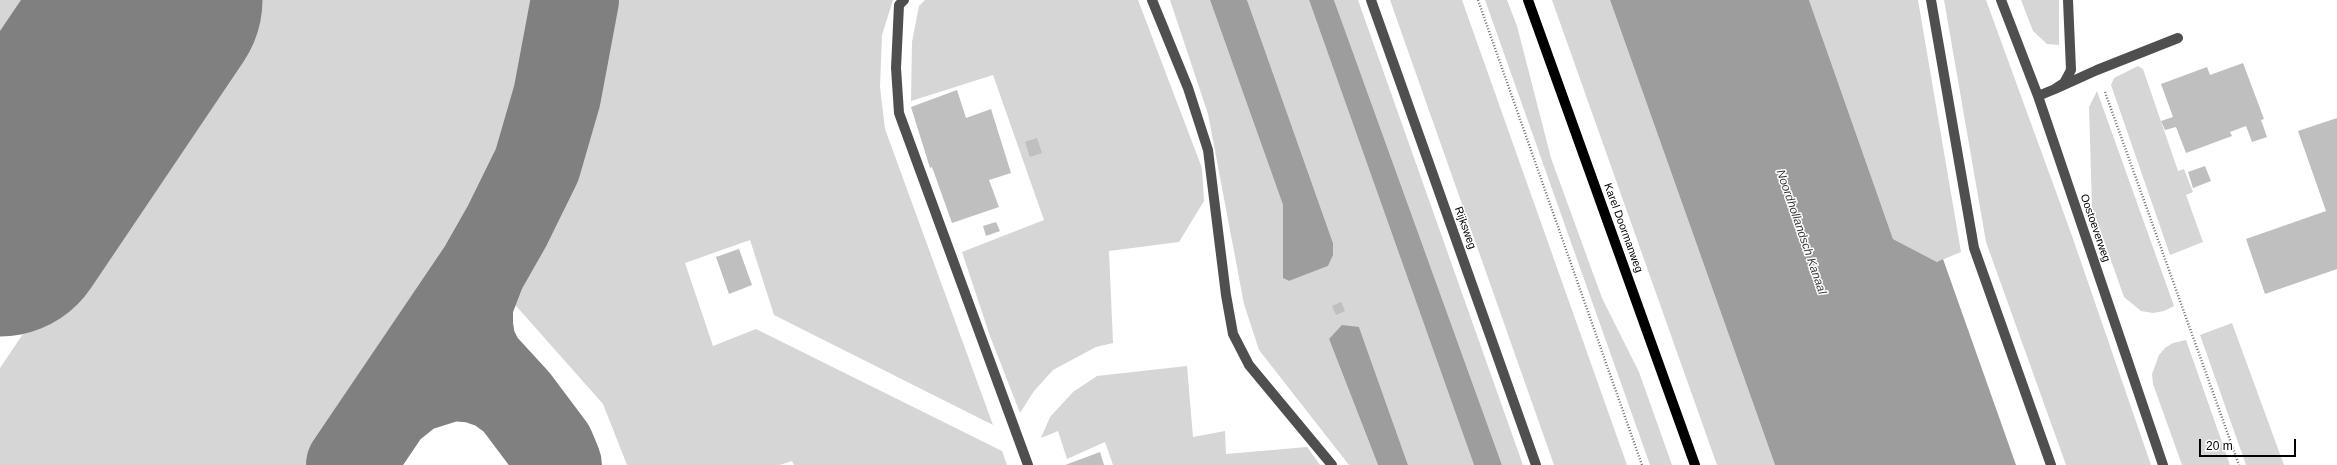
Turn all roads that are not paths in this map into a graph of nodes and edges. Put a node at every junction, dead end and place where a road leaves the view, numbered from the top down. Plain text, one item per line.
1 (904, 0) edge
2 (1152, 0) edge
3 (1371, 0) edge
4 (1528, 0) edge
5 (1931, 0) edge
6 (2000, 0) edge
7 (2068, 0) edge
8 (2178, 38) dead end
9 (2055, 89) junction
10 (2038, 96) junction
11 (1028, 465) edge
12 (1332, 465) edge
13 (1536, 465) edge
14 (1695, 465) edge
15 (2051, 465) edge
16 (2163, 465) edge

1 - 11 street
2 - 12 street
3 - 13 street, Rijksweg
4 - 14 main road, Karel Doormanweg
5 - 15 street
6 - 10 street, Oostoeverweg
7 - 9 street
8 - 9 street
9 - 10 street
10 - 16 street, Oostoeverweg

